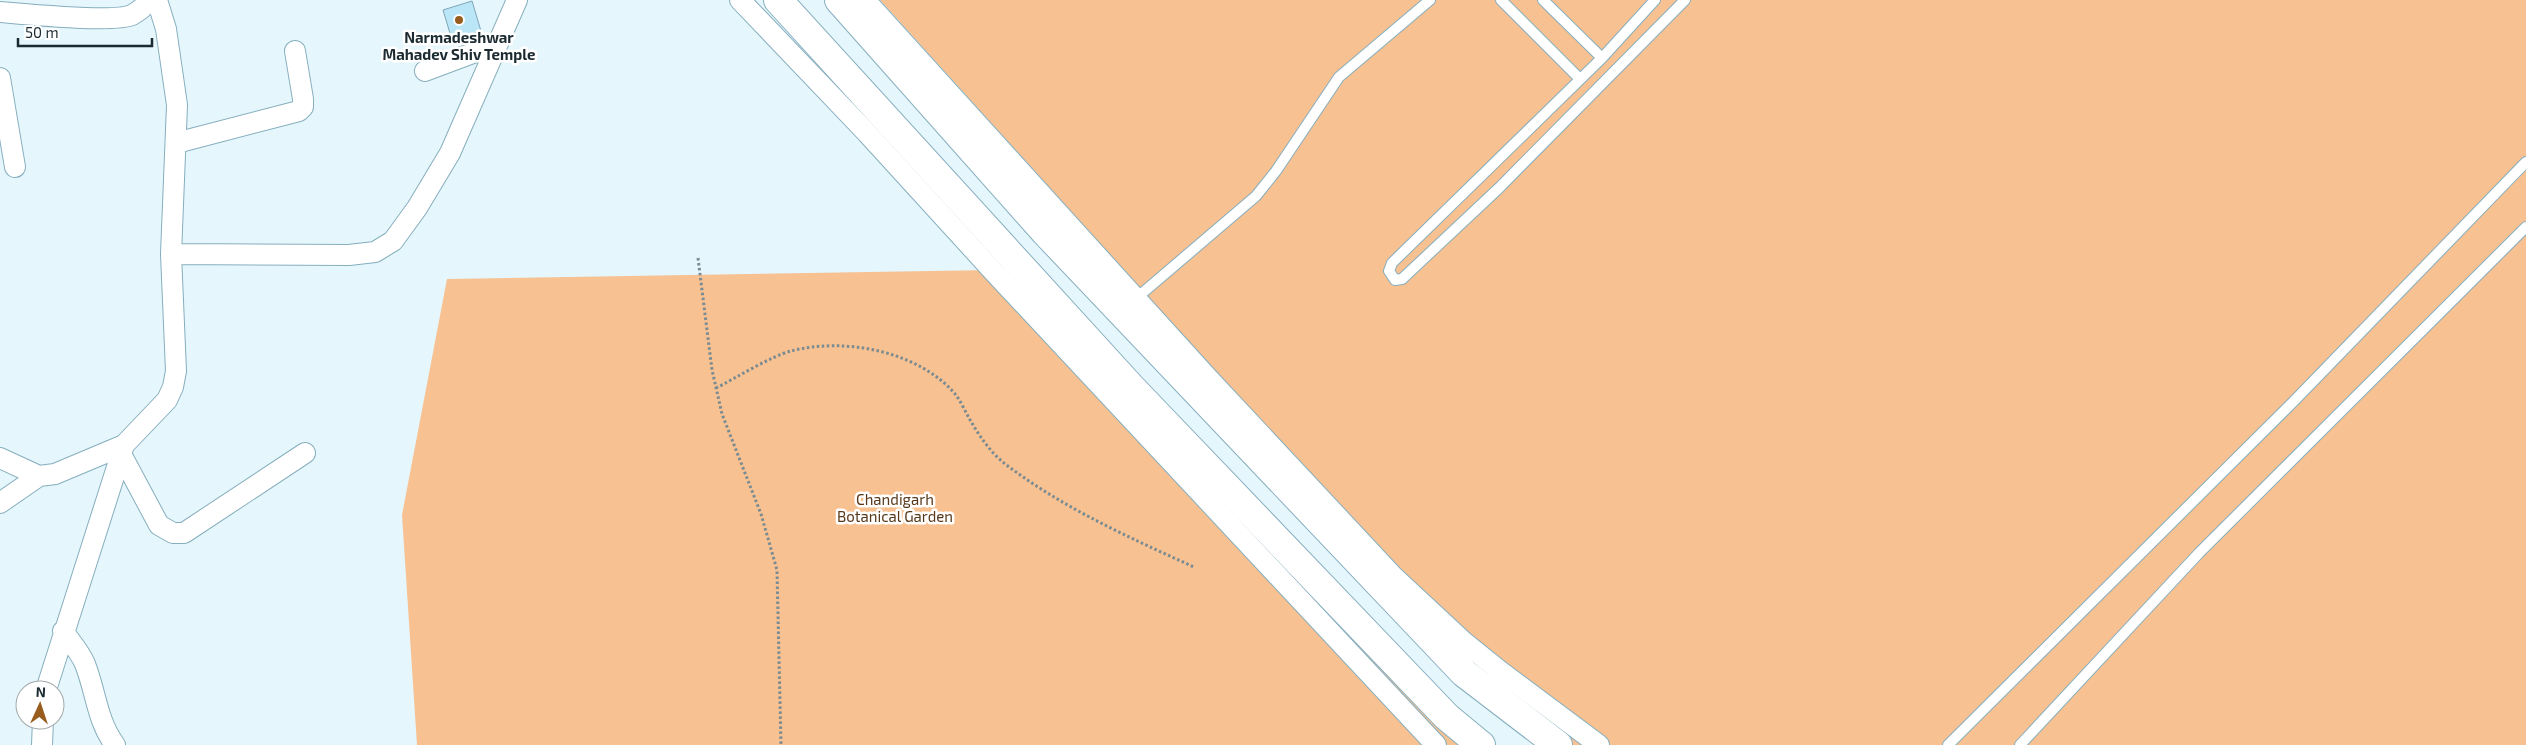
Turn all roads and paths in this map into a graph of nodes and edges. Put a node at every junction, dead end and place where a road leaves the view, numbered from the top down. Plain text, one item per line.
1 (150, 0) edge
2 (157, 0) edge
3 (517, 0) edge
4 (740, 0) edge
5 (778, 0) edge
6 (839, 0) edge
7 (866, 0) edge
8 (1430, 0) edge
9 (1501, 0) edge
10 (1543, 0) edge
11 (1655, 0) edge
12 (1685, 0) edge
13 (0, 12) edge
14 (497, 44) junction
15 (295, 51) dead end
16 (1602, 58) junction
17 (425, 71) dead end
18 (0, 78) edge
19 (1579, 78) junction
20 (176, 143) junction
21 (2526, 162) edge
22 (15, 167) dead end
23 (2526, 226) edge
24 (171, 254) junction
25 (698, 258) dead end
26 (1129, 305) junction
27 (716, 388) junction
28 (122, 450) junction
29 (304, 453) dead end
30 (0, 458) edge
31 (39, 476) junction
32 (0, 503) edge
33 (1194, 567) dead end
34 (63, 631) junction
35 (49, 680) edge
36 (43, 730) edge
37 (42, 745) edge
38 (115, 745) edge
39 (781, 745) edge
40 (1436, 745) edge
41 (1481, 745) edge
42 (1558, 745) edge
43 (1599, 745) edge
44 (1948, 745) edge
45 (2020, 745) edge

1 - 13 street
2 - 20 street
3 - 14 street
4 - 40 street
5 - 41 main road
6 - 26 main road
7 - 26 street
8 - 26 lane
9 - 19 lane
10 - 16 lane
11 - 16 lane
12 - 19 lane
14 - 17 street
14 - 24 street
15 - 20 street
16 - 19 lane
18 - 22 street
20 - 24 street
21 - 44 lane
23 - 45 lane
24 - 28 street
25 - 27 path
26 - 42 main road
26 - 43 street
27 - 33 path
27 - 39 path
28 - 29 street
28 - 31 street
28 - 34 street
30 - 31 street
31 - 32 street
34 - 35 street
34 - 38 street
36 - 37 street

